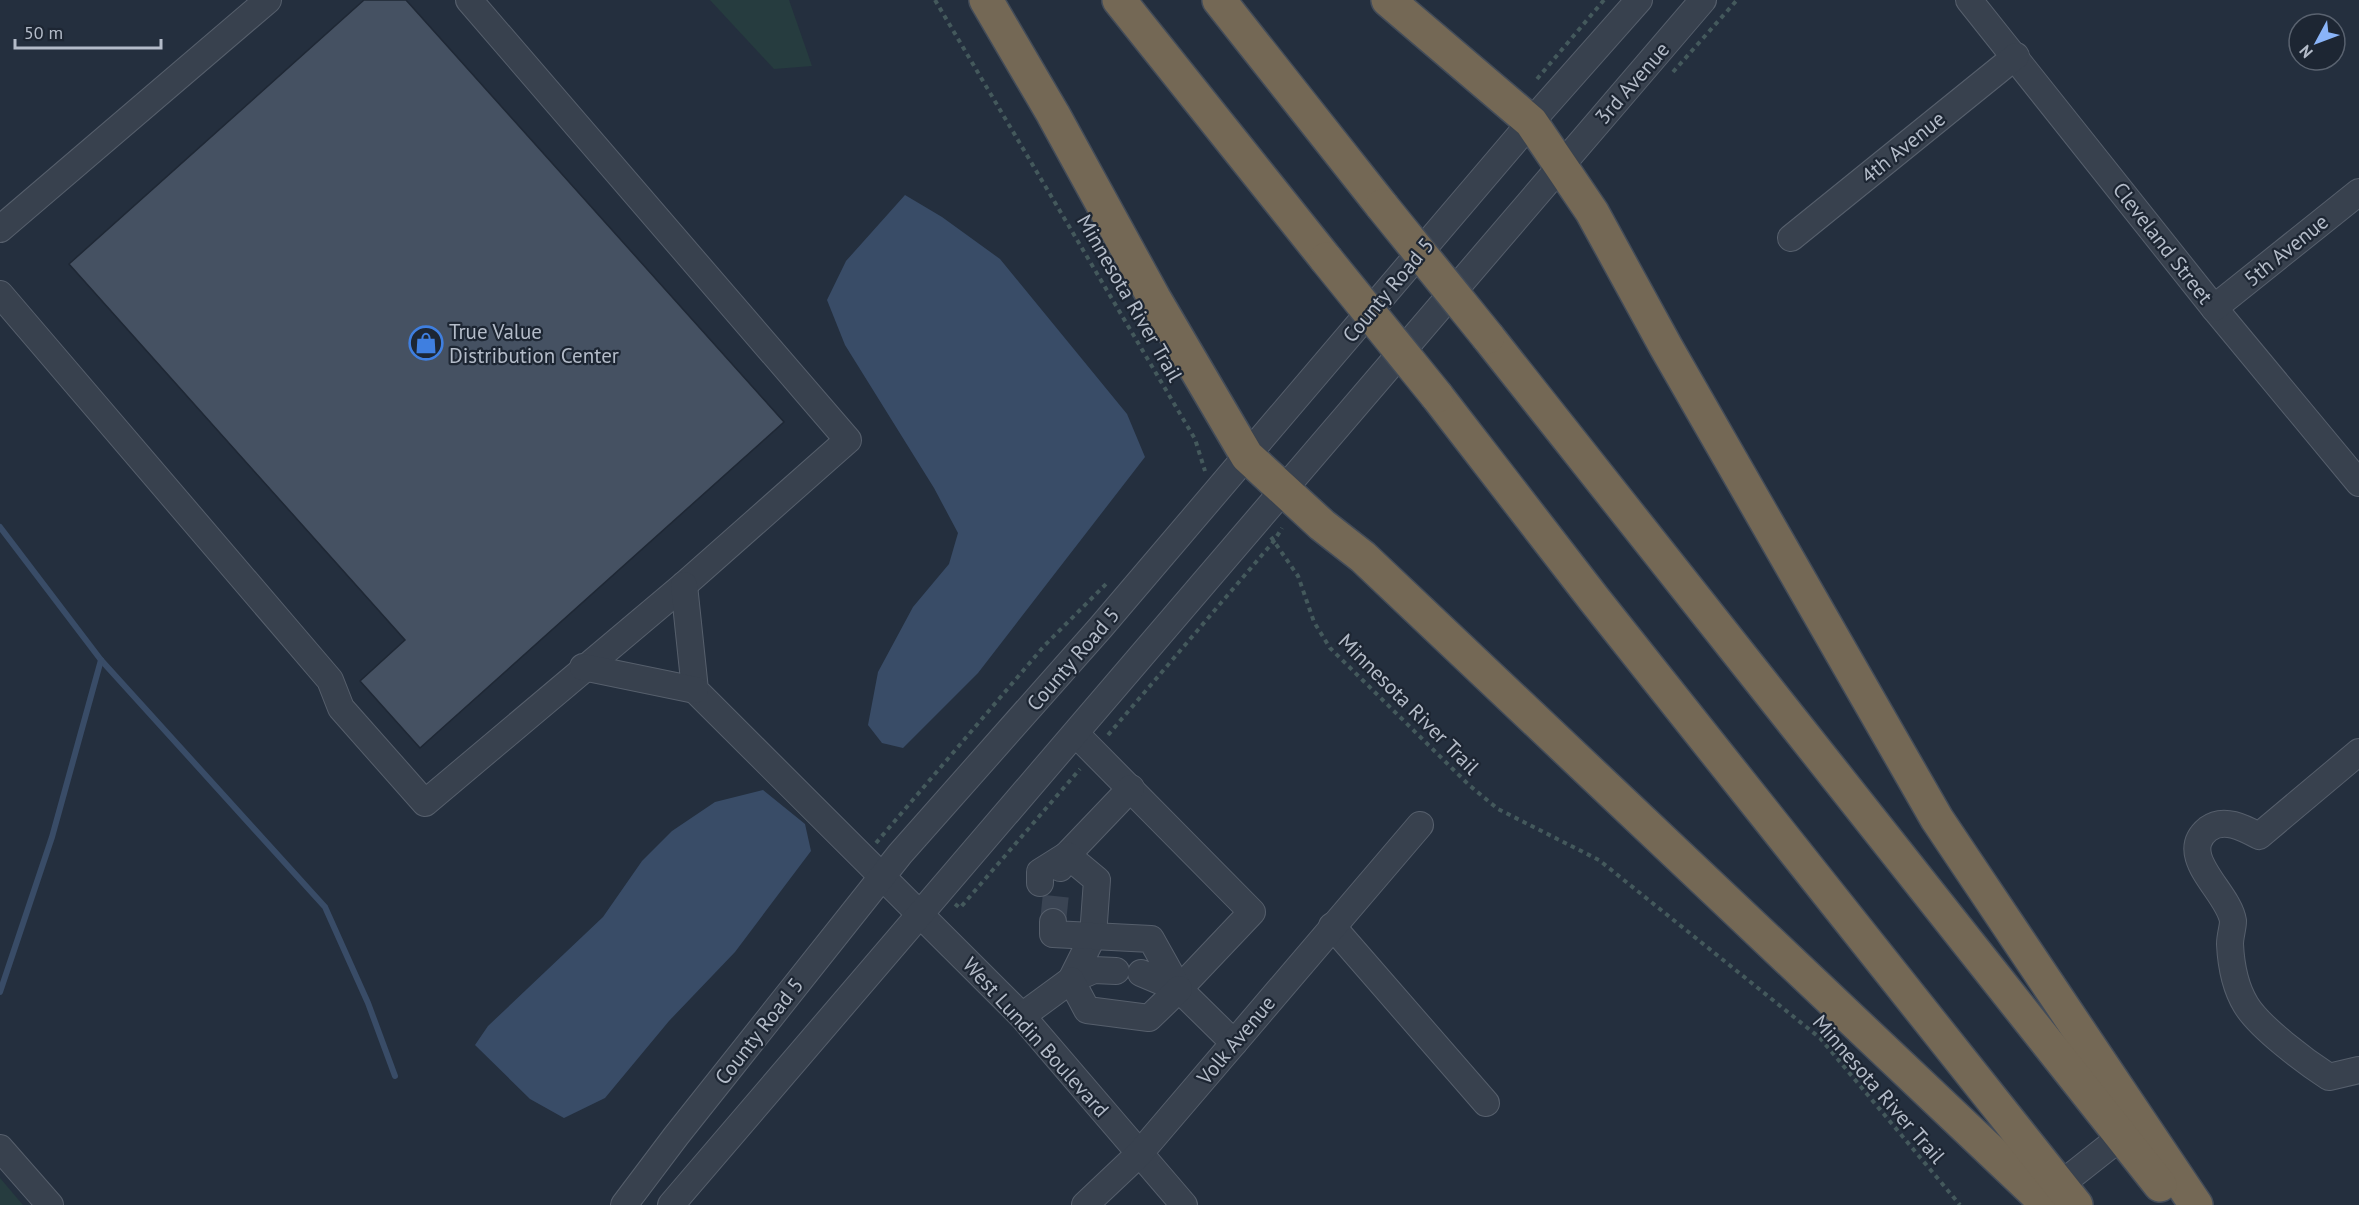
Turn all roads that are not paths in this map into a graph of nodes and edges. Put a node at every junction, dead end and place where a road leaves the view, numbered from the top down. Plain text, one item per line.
1 (268, 0) edge
2 (469, 0) edge
3 (986, 0) edge
4 (1119, 0) edge
5 (1219, 0) edge
6 (1388, 0) edge
7 (1639, 0) edge
8 (1703, 0) edge
9 (1969, 0) edge
10 (2016, 56) junction
11 (1531, 122) junction
12 (1561, 166) junction
13 (2359, 192) edge
14 (0, 229) edge
15 (1791, 238) dead end
16 (0, 294) edge
17 (2214, 308) junction
18 (1247, 456) junction
19 (2359, 483) edge
20 (1283, 490) junction
21 (684, 585) junction
22 (583, 667) junction
23 (695, 690) junction
24 (1076, 734) junction
25 (2359, 752) edge
26 (1131, 788) junction
27 (1420, 825) dead end
28 (1067, 855) junction
29 (882, 876) junction
30 (1049, 884) tunnel mouth
31 (921, 912) junction
32 (1047, 926) dead end
33 (1332, 926) junction
34 (1093, 936) junction
35 (1116, 971) dead end
36 (1141, 973) dead end
37 (1071, 980) junction
38 (1179, 989) junction
39 (1022, 1016) junction
40 (1234, 1043) junction
41 (2359, 1070) edge
42 (1486, 1103) dead end
43 (2122, 1136) junction
44 (0, 1148) edge
45 (1140, 1153) junction
46 (2061, 1198) edge
47 (50, 1205) edge
48 (624, 1205) edge
49 (671, 1205) edge
50 (1085, 1205) edge
51 (1184, 1205) edge
52 (2176, 1205) edge
53 (2196, 1205) edge

1 - 14 street
2 - 21 street
3 - 18 highway
4 - 46 highway, bridge
5 - 43 highway, bridge
6 - 11 highway
7 - 11 street
8 - 12 street, 3rd Avenue
9 - 10 street, Cleveland Street
10 - 15 street, 4th Avenue
10 - 17 street, Cleveland Street
11 - 12 highway
11 - 18 street, County Road 5
12 - 20 street, County Road 5
12 - 53 highway
13 - 17 street, 5th Avenue
16 - 22 street
17 - 19 street, Cleveland Street
18 - 20 highway
18 - 29 street, County Road 5
20 - 24 street, County Road 5
20 - 46 highway
21 - 22 street
21 - 23 street
22 - 23 street
23 - 29 street, West Lundin Boulevard
24 - 26 street
24 - 31 street, County Road 5
25 - 41 street
26 - 28 street
26 - 38 street
27 - 33 street, Volk Avenue
28 - 30 street
28 - 34 street
29 - 31 street, West Lundin Boulevard
29 - 48 street, County Road 5
31 - 39 street, West Lundin Boulevard
31 - 49 street, County Road 5
32 - 34 street
33 - 40 street, Volk Avenue
33 - 42 street
34 - 37 street
34 - 38 street
35 - 37 street
36 - 38 street
37 - 38 street
37 - 39 street
38 - 40 street
39 - 45 street, West Lundin Boulevard
40 - 45 street, Volk Avenue
43 - 46 street
43 - 52 highway
44 - 47 street
45 - 50 street, Volk Avenue
45 - 51 street, West Lundin Boulevard

